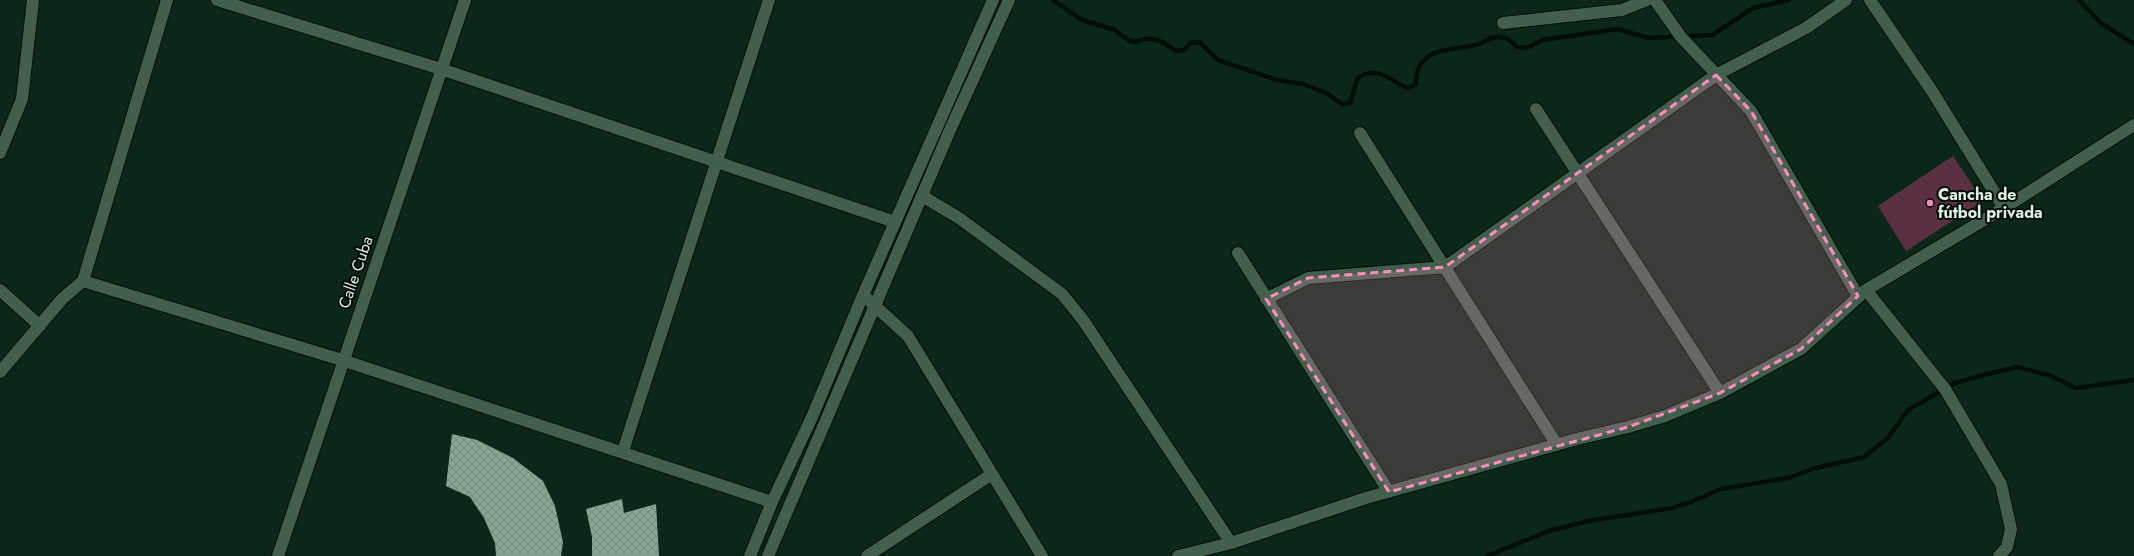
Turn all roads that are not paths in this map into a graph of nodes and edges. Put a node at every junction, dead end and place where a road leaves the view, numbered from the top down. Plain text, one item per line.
1 (33, 0) edge
2 (167, 0) edge
3 (217, 0) edge
4 (465, 0) edge
5 (769, 0) edge
6 (993, 0) edge
7 (1009, 0) edge
8 (1647, 0) edge
9 (1654, 0) edge
10 (1846, 0) edge
11 (1870, 0) edge
12 (1503, 23) dead end
13 (441, 69) junction
14 (1716, 75) junction
15 (1536, 109) dead end
16 (2134, 124) edge
17 (1360, 133) dead end
18 (0, 153) edge
19 (716, 161) junction
20 (1577, 173) junction
21 (922, 196) junction
22 (2004, 208) junction
23 (895, 222) junction
24 (1238, 253) dead end
25 (1445, 267) junction
26 (83, 281) junction
27 (0, 290) edge
28 (1862, 293) junction
29 (863, 295) junction
30 (1266, 299) junction
31 (875, 306) junction
32 (40, 326) junction
33 (342, 360) junction
34 (0, 372) edge
35 (1720, 394) junction
36 (1557, 445) junction
37 (623, 451) junction
38 (992, 474) junction
39 (1389, 492) junction
40 (772, 502) junction
41 (1230, 543) junction
42 (278, 556) edge
43 (750, 556) edge
44 (768, 556) edge
45 (867, 556) edge
46 (1042, 556) edge
47 (1178, 556) edge
48 (1999, 556) edge

1 - 18 street
2 - 26 street
3 - 13 street
4 - 13 street, Calle Cuba
5 - 19 street
6 - 23 street
7 - 21 street
8 - 12 street
9 - 14 street
10 - 14 street
11 - 22 street
13 - 19 street
13 - 33 street, Calle Cuba
14 - 20 street
14 - 28 street
15 - 20 street
16 - 22 street
17 - 25 street
19 - 23 street
19 - 37 street
20 - 25 street
20 - 35 street
21 - 31 street
21 - 41 street
22 - 28 street
23 - 29 street
24 - 30 street
25 - 30 street
25 - 36 street
26 - 32 street
26 - 33 street
27 - 32 street
28 - 35 street
28 - 48 street
29 - 31 street
29 - 40 street
30 - 39 street
31 - 38 street
31 - 44 street
32 - 34 street
33 - 37 street
33 - 42 street, Calle Cuba
35 - 36 street
36 - 39 street
37 - 40 street
38 - 45 street
38 - 46 street
39 - 41 street
40 - 43 street
41 - 47 street

